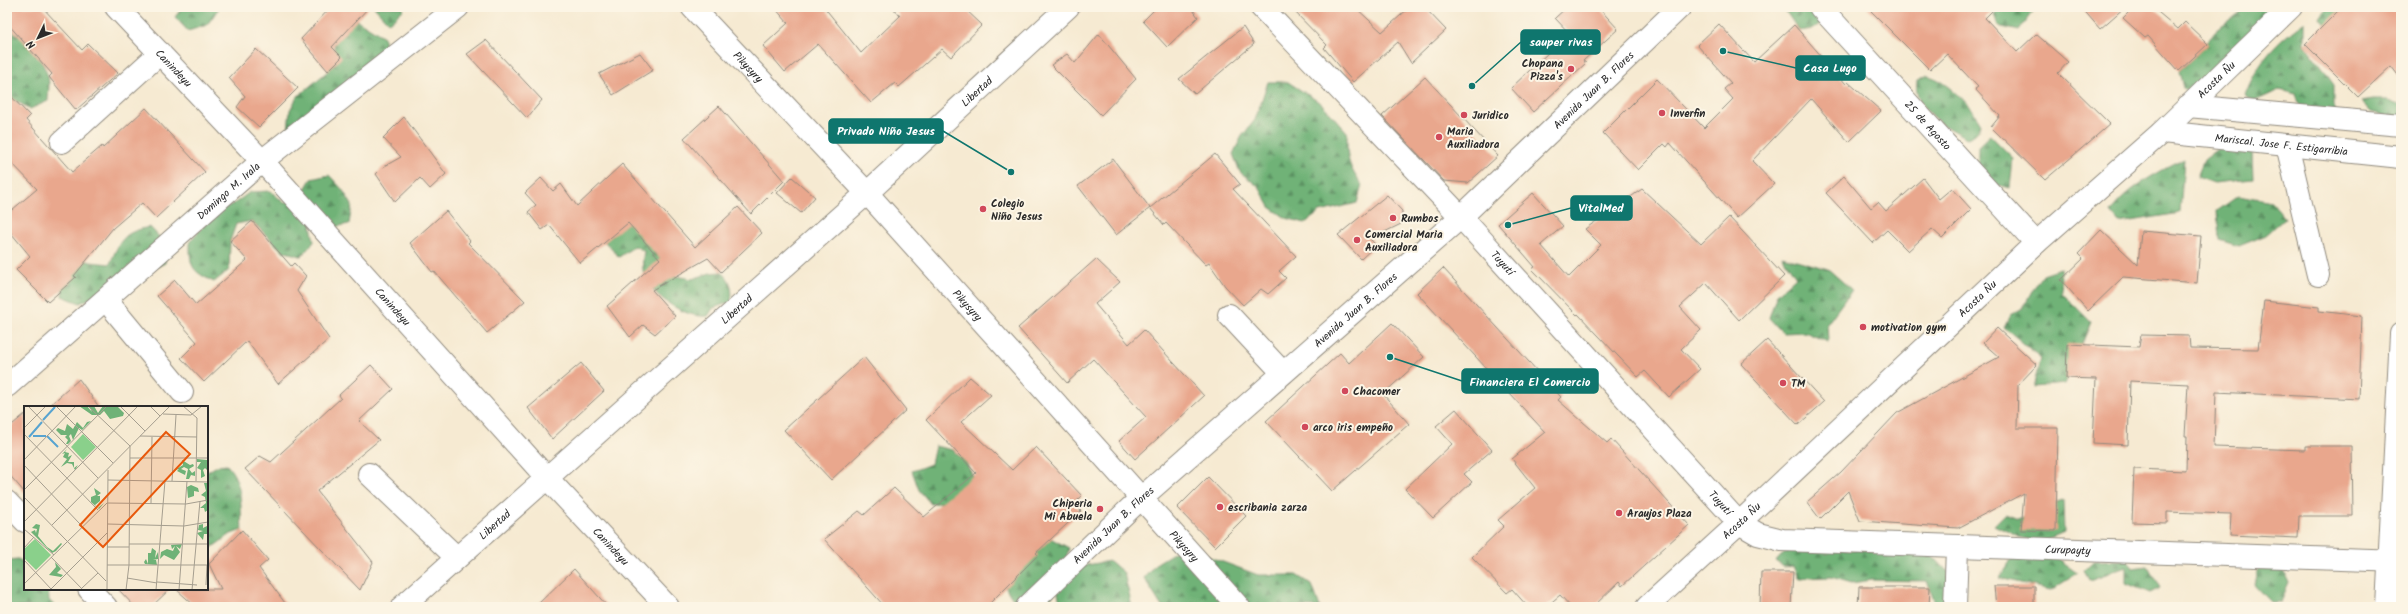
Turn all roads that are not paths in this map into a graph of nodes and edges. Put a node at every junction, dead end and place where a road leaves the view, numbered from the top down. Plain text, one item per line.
1 (116, 7) edge
2 (458, 7) edge
3 (692, 7) edge
4 (1068, 7) edge
5 (1261, 7) edge
6 (1680, 7) edge
7 (1820, 7) edge
8 (2291, 7) edge
9 (160, 53) junction
10 (2188, 106) junction
11 (2401, 125) edge
12 (2162, 132) junction
13 (62, 142) dead end
14 (2287, 145) junction
15 (2401, 157) edge
16 (262, 161) junction
17 (866, 193) junction
18 (1461, 217) junction
19 (2036, 243) junction
20 (2318, 275) dead end
21 (106, 300) junction
22 (1229, 315) dead end
23 (2401, 334) edge
24 (1283, 373) junction
25 (7, 386) edge
26 (182, 392) dead end
27 (369, 474) dead end
28 (546, 477) junction
29 (1140, 499) junction
30 (7, 502) edge
31 (24, 520) edge
32 (1739, 523) junction
33 (1957, 547) junction
34 (456, 557) junction
35 (2395, 561) edge
36 (90, 590) edge
37 (106, 607) edge
38 (402, 607) edge
39 (668, 607) edge
40 (1027, 607) edge
41 (1239, 607) edge
42 (1646, 607) edge
43 (1955, 607) edge
44 (2387, 607) edge

1 - 9 street, Canindeyu
2 - 16 street, Domingo M. Irala
3 - 17 street, Pikysyry
4 - 17 street, Libertad
5 - 18 street, Tuyutí
6 - 18 street, Avenida Juan B. Flores
7 - 19 street, 25 de Agosto
8 - 10 street, Acosta Ñu
9 - 13 street
9 - 16 street, Canindeyu
10 - 11 street
10 - 12 street, Acosta Ñu
12 - 14 street, Mariscal. Jose F. Estigarribia
12 - 19 street, Acosta Ñu
14 - 15 street, Mariscal. Jose F. Estigarribia
14 - 20 street
16 - 21 street, Domingo M. Irala
16 - 28 street, Canindeyu
17 - 28 street, Libertad
17 - 29 street, Pikysyry
18 - 24 street, Avenida Juan B. Flores
18 - 32 street, Tuyutí
19 - 32 street, Acosta Ñu
21 - 25 street, Domingo M. Irala
21 - 26 street
22 - 24 street
23 - 35 street
24 - 29 street, Avenida Juan B. Flores
27 - 34 street
28 - 34 street, Libertad
28 - 39 street, Canindeyu
29 - 40 street, Avenida Juan B. Flores
29 - 41 street, Pikysyry
30 - 31 street
32 - 33 street, Curupayty
32 - 42 street, Acosta Ñu
33 - 35 street, Curupayty
33 - 43 street
34 - 38 street, Libertad
35 - 44 street
36 - 37 street

